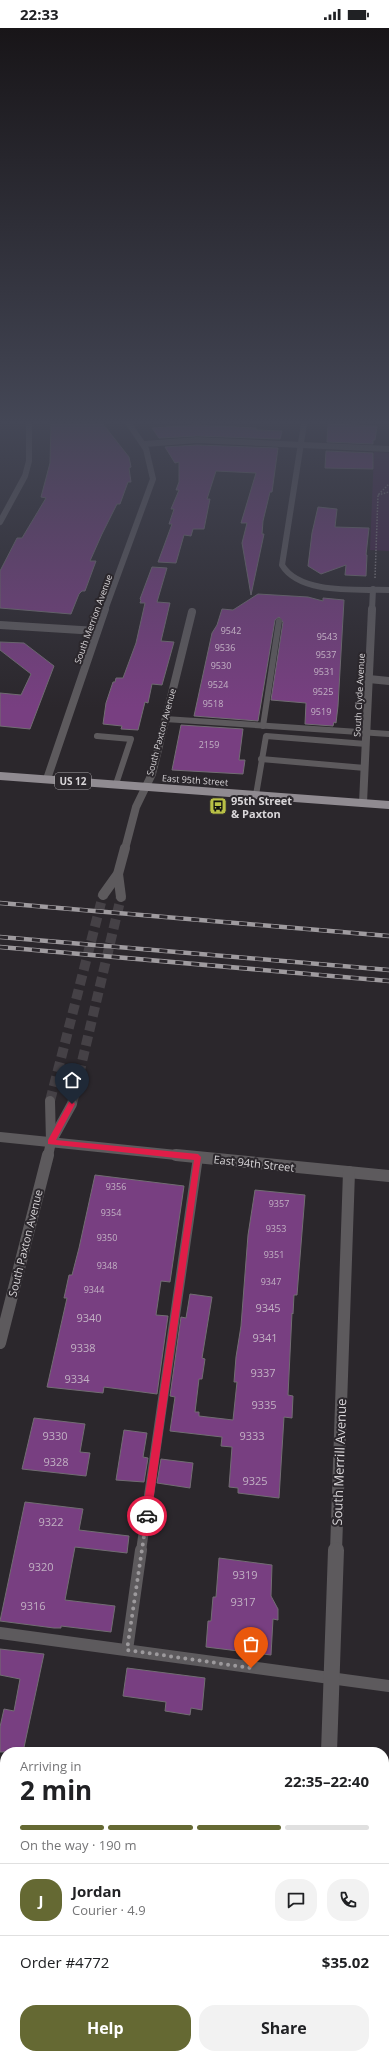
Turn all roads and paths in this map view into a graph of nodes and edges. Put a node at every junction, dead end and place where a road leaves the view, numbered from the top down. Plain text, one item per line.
1 (139, 519) edge
2 (289, 519) edge
3 (377, 519) edge
4 (375, 578) dead end
5 (372, 589) junction
6 (389, 590) edge
7 (192, 612) dead end
8 (279, 621) dead end
9 (0, 625) edge
10 (97, 631) junction
11 (369, 679) junction
12 (389, 681) edge
13 (165, 720) junction
14 (263, 726) junction
15 (366, 732) junction
16 (389, 734) edge
17 (97, 736) dead end
18 (366, 744) junction
19 (261, 759) junction
20 (365, 768) junction
21 (0, 776) edge
22 (48, 779) junction
23 (116, 784) junction
24 (146, 787) junction
25 (256, 795) junction
26 (363, 803) junction
27 (389, 805) edge
28 (118, 874) junction
29 (103, 895) tunnel mouth
30 (122, 897) tunnel mouth
31 (50, 1101) tunnel mouth
32 (72, 1104) tunnel mouth
33 (0, 1137) edge
34 (51, 1142) junction
35 (198, 1157) junction
36 (349, 1172) junction
37 (389, 1176) edge
38 (0, 1344) edge
39 (0, 1633) edge
40 (127, 1650) junction
41 (332, 1678) junction
42 (389, 1686) edge
43 (329, 1747) edge

1 - 10 street, South Merrion Avenue
2 - 5 street
3 - 4 path
5 - 6 street
5 - 11 street, South Clyde Avenue
7 - 13 street, South Paxton Avenue
8 - 14 lane
9 - 10 street
10 - 22 street, South Merrion Avenue
11 - 12 street
11 - 15 street, South Clyde Avenue
13 - 14 lane
13 - 24 street, South Paxton Avenue
14 - 15 lane
15 - 16 lane
15 - 18 street, South Clyde Avenue
17 - 23 lane
18 - 19 lane
18 - 20 street, South Clyde Avenue
19 - 20 lane
19 - 25 lane
20 - 26 street, South Clyde Avenue
21 - 22 main road, East 95th Street / US 12
22 - 23 main road, East 95th Street / US 12
23 - 24 main road, East 95th Street / US 12
24 - 25 main road, East 95th Street / US 12
24 - 28 street, South Paxton Avenue
25 - 26 main road, East 95th Street / US 12
26 - 27 main road, East 95th Street / US 12
28 - 29 street, South Paxton Avenue
28 - 30 street, South Paxton Avenue
31 - 34 street, South Paxton Avenue
32 - 34 street, South Paxton Avenue
33 - 34 street, East 94th Street
34 - 35 street, East 94th Street
34 - 38 street, South Paxton Avenue
35 - 36 street, East 94th Street
35 - 40 lane
36 - 37 street, East 94th Street
36 - 41 street, South Merrill Avenue
39 - 40 lane
40 - 41 lane
41 - 42 lane
41 - 43 street, South Merrill Avenue

